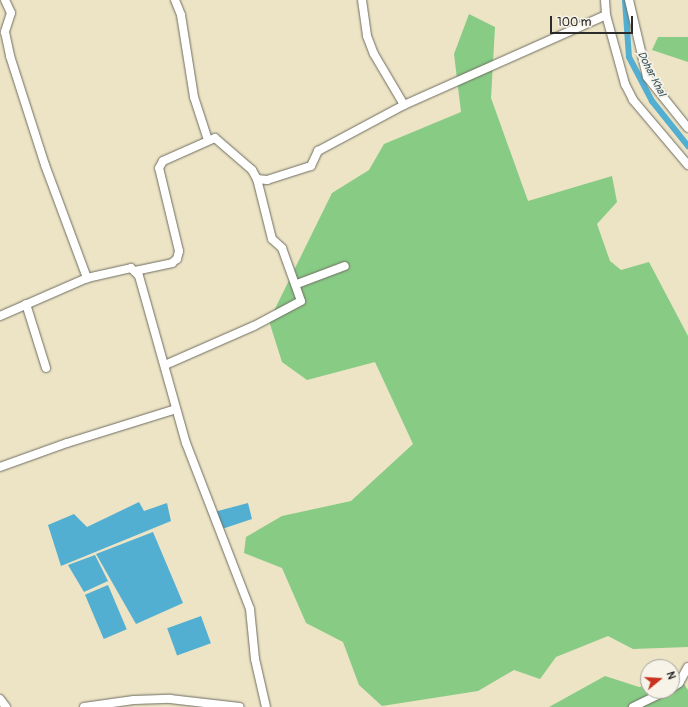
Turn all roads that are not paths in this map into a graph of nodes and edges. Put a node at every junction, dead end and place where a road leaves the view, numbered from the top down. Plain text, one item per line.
1 (5, 0) edge
2 (175, 0) edge
3 (362, 0) edge
4 (605, 0) edge
5 (629, 0) edge
6 (606, 15) junction
7 (404, 105) junction
8 (688, 128) edge
9 (208, 140) junction
10 (688, 166) edge
11 (258, 179) junction
12 (345, 266) dead end
13 (135, 271) junction
14 (87, 278) junction
15 (297, 284) junction
16 (26, 304) junction
17 (0, 316) edge
18 (165, 365) junction
19 (46, 368) dead end
20 (176, 409) junction
21 (0, 467) edge
22 (688, 667) edge
23 (680, 681) edge
24 (0, 699) edge
25 (649, 699) edge
26 (6, 707) edge
27 (84, 707) edge
28 (240, 707) edge
29 (266, 707) edge
30 (632, 707) edge

1 - 14 street
2 - 9 street
3 - 7 street
4 - 6 street
5 - 8 street
6 - 7 street
6 - 10 street
7 - 11 street
9 - 11 street
9 - 13 street
11 - 15 street
12 - 15 street
13 - 14 street
13 - 18 street
14 - 16 street
15 - 18 street
16 - 17 street
16 - 19 street
18 - 20 street
20 - 21 street
20 - 29 street
22 - 23 street
24 - 26 street
25 - 30 street
27 - 28 street

